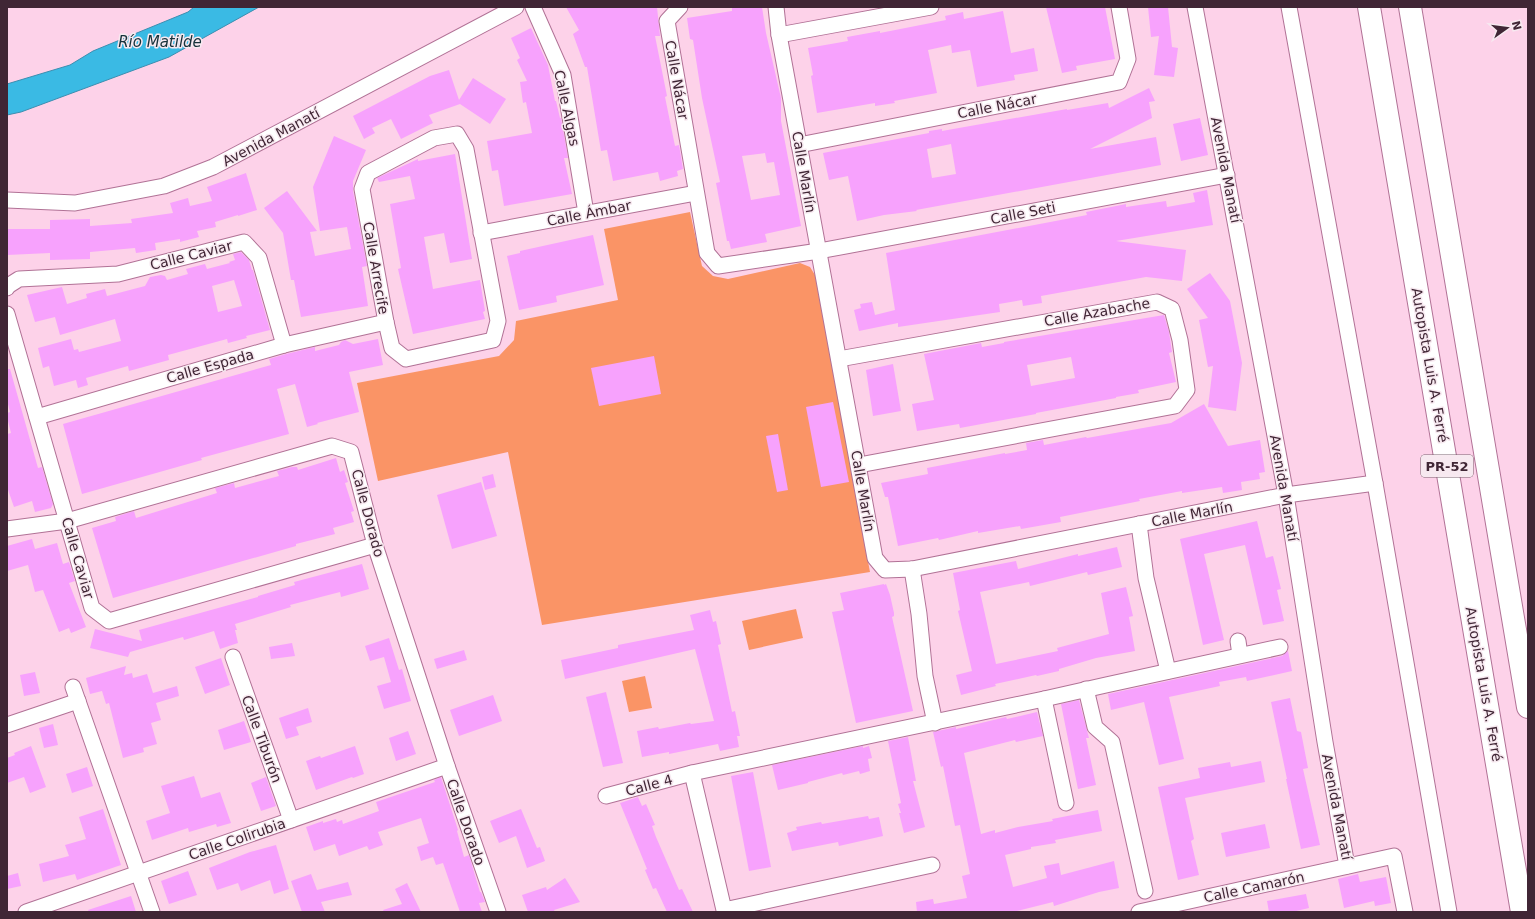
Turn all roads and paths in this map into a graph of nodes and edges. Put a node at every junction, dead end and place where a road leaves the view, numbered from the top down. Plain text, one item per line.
1 (516, 7) edge
2 (532, 7) edge
3 (680, 7) edge
4 (776, 7) edge
5 (931, 7) edge
6 (1118, 7) edge
7 (1195, 7) edge
8 (1289, 7) edge
9 (1410, 10) edge
10 (1370, 13) edge
11 (779, 35) junction
12 (799, 145) junction
13 (1227, 175) junction
14 (696, 193) junction
15 (7, 200) edge
16 (586, 213) junction
17 (482, 233) junction
18 (819, 251) junction
19 (7, 288) edge
20 (7, 314) edge
21 (386, 322) junction
22 (284, 345) junction
23 (839, 359) junction
24 (37, 417) junction
25 (858, 465) junction
26 (1375, 483) junction
27 (1286, 495) junction
28 (67, 521) junction
29 (1139, 524) junction
30 (7, 529) edge
31 (375, 545) junction
32 (912, 569) junction
33 (1280, 647) dead end
34 (233, 657) dead end
35 (1168, 671) junction
36 (73, 687) dead end
37 (1086, 689) junction
38 (1044, 699) junction
39 (78, 701) junction
40 (1528, 707) edge
41 (935, 723) junction
42 (7, 725) edge
43 (447, 766) junction
44 (692, 773) junction
45 (606, 796) dead end
46 (1066, 803) dead end
47 (291, 820) junction
48 (932, 865) dead end
49 (1347, 866) junction
50 (139, 872) junction
51 (1146, 891) dead end
52 (26, 912) edge
53 (152, 912) edge
54 (498, 912) edge
55 (1139, 912) edge
56 (1405, 912) edge
57 (1449, 912) edge
58 (1522, 912) edge

1 - 15 street, Avenida Manatí
2 - 16 street, Calle Algas
3 - 14 street, Calle Nácar
4 - 11 street, Calle Marlín
5 - 11 street
6 - 12 street, Calle Nácar
7 - 13 street, Avenida Manatí
8 - 26 street
9 - 40 highway, PR-52
10 - 58 highway, Autopista Luis A. Ferré / PR-52
11 - 12 street, Calle Marlín
12 - 18 street, Calle Marlín
13 - 18 street, Calle Seti
13 - 27 street, Avenida Manatí
14 - 16 street, Calle Ámbar
14 - 18 street, Calle Nácar
16 - 17 street, Calle Ámbar
17 - 21 street, Calle Arrecife
17 - 21 street, Calle Arrecife
18 - 23 street, Calle Marlín
19 - 22 street, Calle Caviar
20 - 24 street, Calle Caviar
21 - 22 street, Calle Espada
22 - 24 street, Calle Espada
23 - 25 street, Calle Marlín
23 - 25 street, Calle Azabache
24 - 28 street, Calle Caviar
25 - 32 street, Calle Marlín
26 - 27 street, Calle Marlín
26 - 57 street
27 - 29 street, Calle Marlín
27 - 49 street, Avenida Manatí
28 - 30 street, Calle Dorado
28 - 31 street, Calle Caviar
28 - 31 street, Calle Dorado
29 - 32 street, Calle Marlín
29 - 35 street
31 - 43 street, Calle Dorado
32 - 41 street
33 - 35 street, Calle 4
34 - 47 street, Calle Tiburón
35 - 37 street, Calle 4
36 - 39 street
37 - 38 street, Calle 4
37 - 51 street
38 - 41 street, Calle 4
38 - 46 street
39 - 42 street
39 - 50 street
41 - 44 street, Calle 4
43 - 47 street, Calle Colirubia
43 - 54 street, Calle Dorado
44 - 45 street, Calle 4
44 - 48 street
47 - 50 street, Calle Colirubia
49 - 55 street, Calle Camarón
49 - 56 street, Avenida Manatí
50 - 52 street, Calle Colirubia
50 - 53 street

